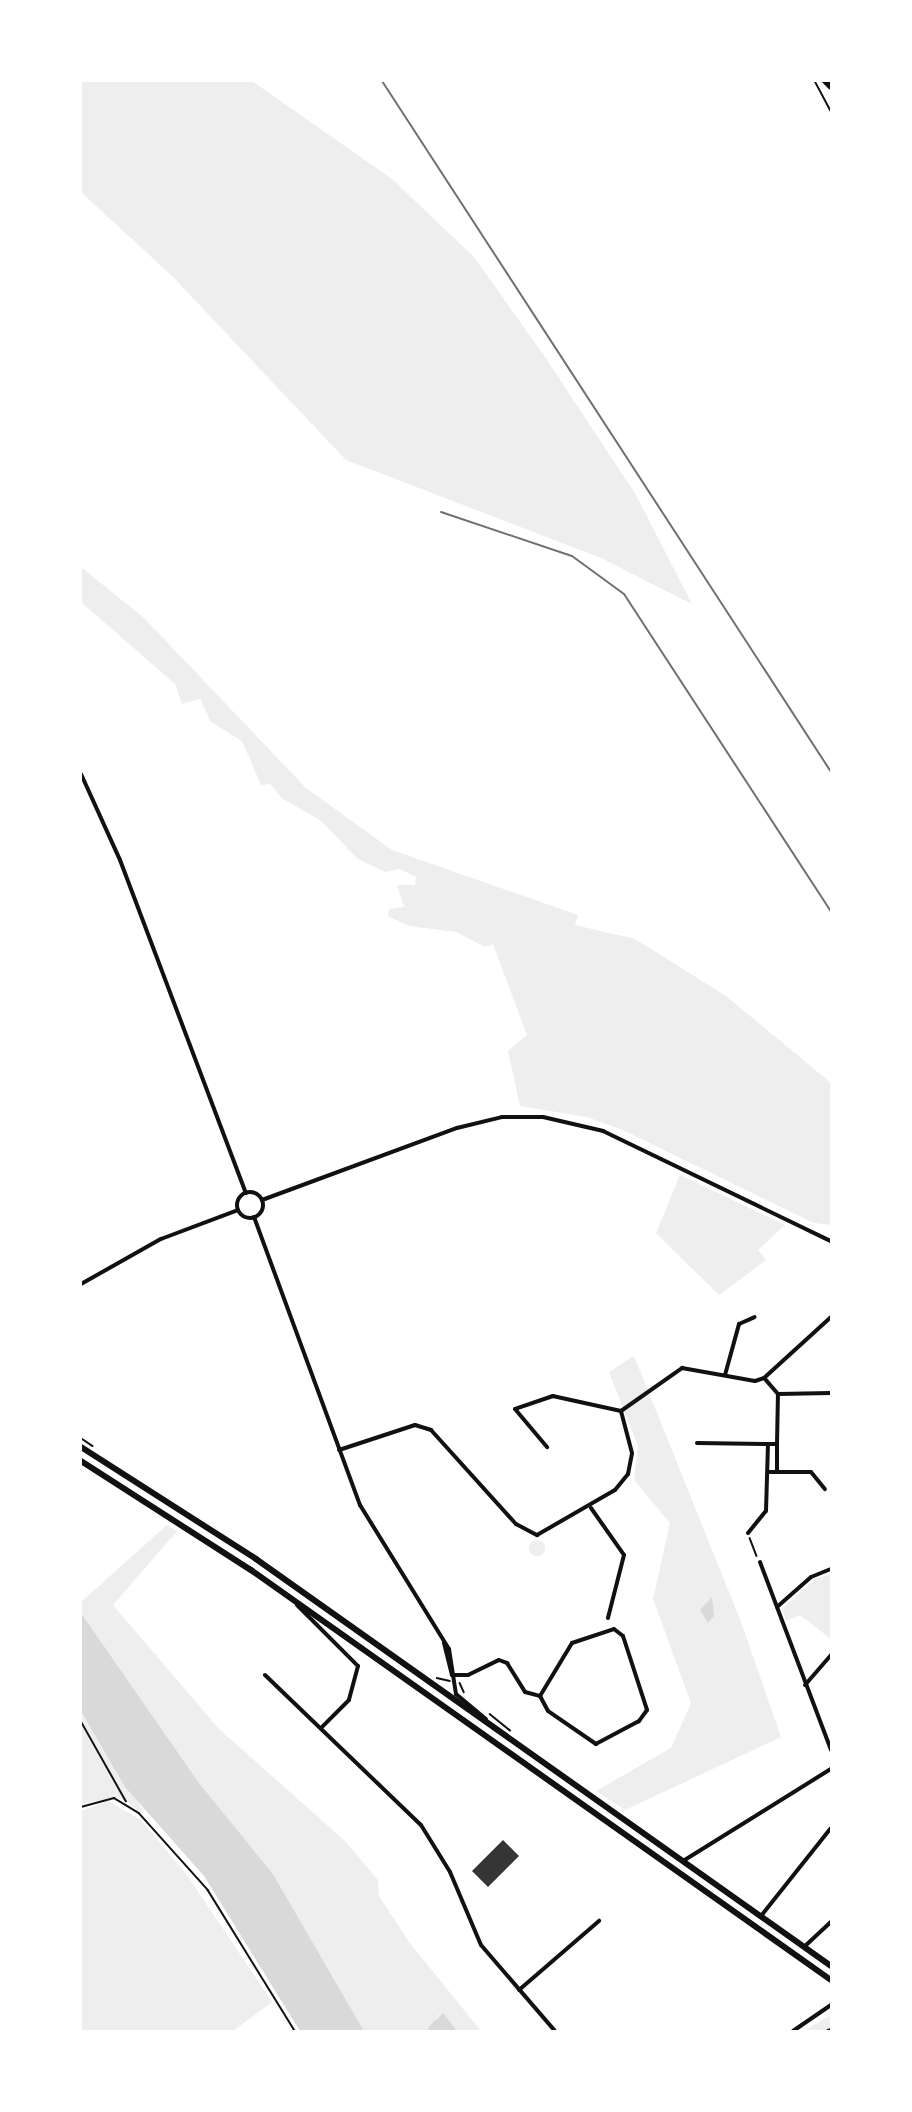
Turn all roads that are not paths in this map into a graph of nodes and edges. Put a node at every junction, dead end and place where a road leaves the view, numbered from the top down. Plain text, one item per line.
1 (825, 81) edge
2 (831, 87) edge
3 (81, 774) edge
4 (246, 1193) junction
5 (262, 1200) junction
6 (238, 1210) junction
7 (254, 1217) junction
8 (831, 1241) edge
9 (81, 1284) edge
10 (754, 1317) dead end
11 (831, 1317) edge
12 (726, 1375) junction
13 (764, 1378) junction
14 (831, 1393) edge
15 (778, 1394) junction
16 (621, 1411) junction
17 (697, 1443) dead end
18 (768, 1444) junction
19 (777, 1444) junction
20 (81, 1447) edge
21 (548, 1447) dead end
22 (339, 1450) junction
23 (81, 1461) edge
24 (768, 1472) junction
25 (777, 1472) junction
26 (825, 1489) dead end
27 (591, 1508) junction
28 (748, 1533) road end
29 (760, 1562) road end
30 (831, 1569) edge
31 (295, 1602) junction
32 (777, 1607) junction
33 (608, 1618) dead end
34 (444, 1643) junction
35 (831, 1655) edge
36 (456, 1675) junction
37 (266, 1676) dead end
38 (805, 1685) junction
39 (540, 1696) junction
40 (322, 1727) junction
41 (492, 1727) junction
42 (831, 1750) edge
43 (831, 1769) edge
44 (831, 1828) edge
45 (682, 1861) junction
46 (760, 1917) junction
47 (599, 1921) dead end
48 (831, 1922) edge
49 (804, 1947) junction
50 (831, 1966) edge
51 (831, 1980) edge
52 (519, 1990) junction
53 (831, 2005) edge
54 (798, 2029) edge
55 (555, 2031) edge
56 (793, 2031) edge

1 - 2 main road
3 - 4 street
4 - 5 street
4 - 6 street
5 - 7 street
5 - 8 street
6 - 7 street
6 - 9 street
7 - 22 street
10 - 12 street
11 - 13 street
12 - 13 street
12 - 16 street
13 - 15 street
14 - 15 street
15 - 19 street
16 - 21 street
16 - 27 street
17 - 18 street
18 - 19 street
18 - 24 street
19 - 25 street
20 - 41 main road
22 - 27 street
22 - 34 street
23 - 31 main road
24 - 25 street
24 - 28 street
25 - 26 street
27 - 33 street
29 - 32 street
30 - 32 street
31 - 40 street
31 - 51 main road
32 - 38 street
34 - 36 street
34 - 36 street
35 - 38 street
36 - 39 street
36 - 41 street
37 - 40 street
38 - 42 street
39 - 39 street
40 - 52 street
41 - 45 main road
43 - 45 street
44 - 46 street
45 - 46 main road
46 - 49 main road
47 - 52 street
48 - 49 street
49 - 50 main road
52 - 55 street
53 - 54 street
54 - 56 street

